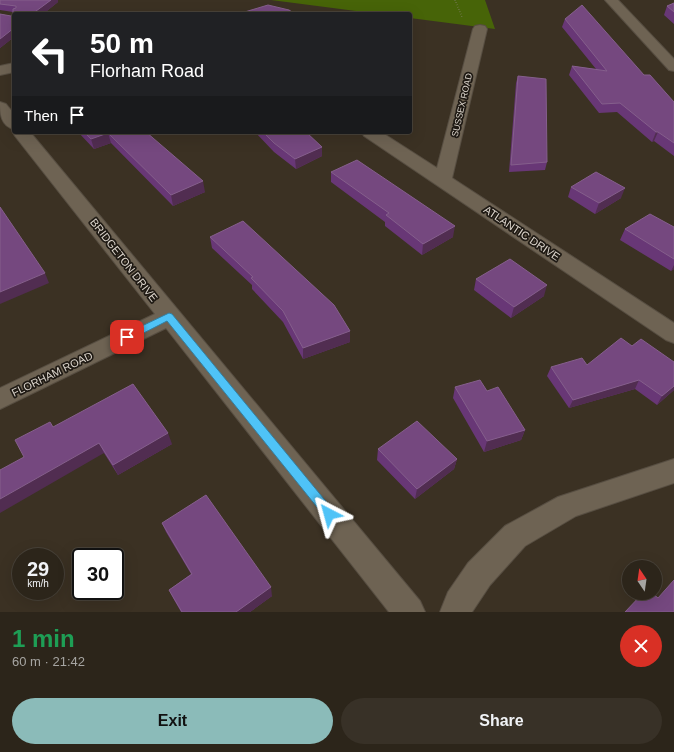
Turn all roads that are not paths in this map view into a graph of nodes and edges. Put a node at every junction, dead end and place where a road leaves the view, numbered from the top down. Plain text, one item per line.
1 (611, 0) edge
2 (480, 29) dead end
3 (674, 67) edge
4 (12, 68) edge
5 (0, 71) edge
6 (0, 107) edge
7 (12, 122) edge
8 (23, 134) edge
9 (373, 134) edge
10 (442, 180) junction
11 (169, 317) junction
12 (674, 334) edge
13 (0, 400) edge
14 (674, 471) edge
15 (409, 612) edge
16 (456, 612) edge

1 - 3 street
2 - 10 street, SUSSEX ROAD
4 - 5 street
6 - 7 street
8 - 11 street, BRIDGETON DRIVE
9 - 10 street, ATLANTIC DRIVE
10 - 12 street, ATLANTIC DRIVE
11 - 13 street, FLORHAM ROAD
11 - 15 street, BRIDGETON DRIVE
14 - 16 street

